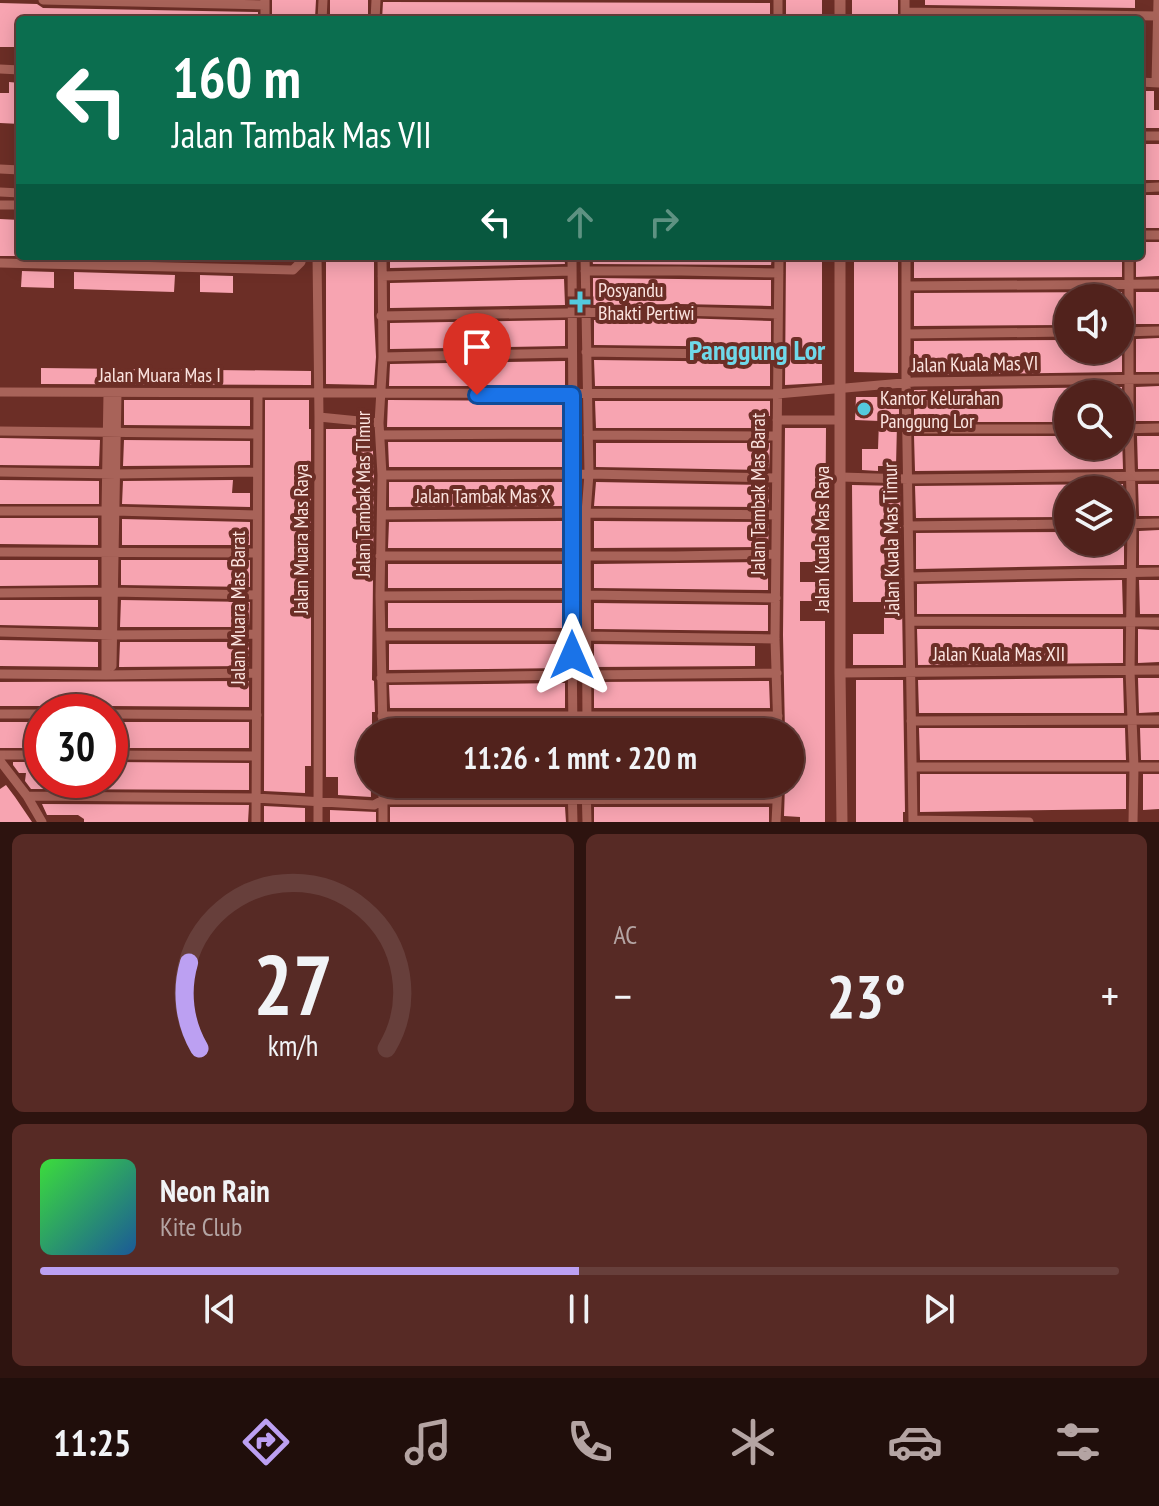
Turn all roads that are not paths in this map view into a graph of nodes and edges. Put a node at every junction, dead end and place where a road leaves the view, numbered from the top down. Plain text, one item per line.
1 (43, 0) edge
2 (905, 0) edge
3 (1158, 0) edge
4 (112, 1) edge
5 (265, 2) edge
6 (905, 16) edge
7 (1157, 16) edge
8 (1158, 83) edge
9 (301, 260) edge
10 (317, 260) edge
11 (382, 260) edge
12 (572, 260) edge
13 (585, 260) edge
14 (779, 260) edge
15 (840, 260) edge
16 (906, 260) edge
17 (1129, 260) edge
18 (0, 263) edge
19 (572, 271) junction
20 (585, 271) junction
21 (779, 273) junction
22 (382, 276) junction
23 (1129, 284) edge
24 (1159, 284) edge
25 (1054, 285) edge
26 (1134, 285) edge
27 (907, 286) junction
28 (573, 314) junction
29 (586, 314) junction
30 (778, 314) junction
31 (381, 316) junction
32 (1159, 331) edge
33 (1054, 332) edge
34 (1134, 332) edge
35 (907, 334) junction
36 (586, 352) junction
37 (572, 353) junction
38 (777, 355) junction
39 (383, 357) junction
40 (1128, 364) edge
41 (1159, 379) edge
42 (1130, 380) joint
43 (1054, 381) edge
44 (906, 383) junction
45 (840, 388) junction
46 (0, 392) edge
47 (112, 393) junction
48 (258, 394) junction
49 (319, 394) junction
50 (382, 394) junction
51 (777, 394) junction
52 (572, 395) junction
53 (587, 395) junction
54 (319, 417) junction
55 (777, 420) junction
56 (840, 420) junction
57 (379, 423) junction
58 (1159, 428) edge
59 (907, 429) junction
60 (1054, 429) edge
61 (1134, 429) edge
62 (0, 431) edge
63 (111, 432) junction
64 (257, 434) junction
65 (573, 434) junction
66 (380, 435) junction
67 (588, 435) junction
68 (777, 436) junction
69 (0, 472) edge
70 (257, 472) junction
71 (112, 474) junction
72 (572, 474) junction
73 (589, 474) junction
74 (382, 475) junction
75 (1159, 476) edge
76 (841, 477) junction
77 (1134, 477) edge
78 (776, 478) junction
79 (1054, 478) edge
80 (908, 479) junction
81 (0, 511) edge
82 (110, 511) junction
83 (572, 513) junction
84 (586, 513) junction
85 (256, 515) junction
86 (382, 515) junction
87 (776, 515) junction
88 (1159, 523) edge
89 (1054, 524) edge
90 (1134, 524) edge
91 (908, 526) junction
92 (0, 552) edge
93 (110, 553) junction
94 (256, 553) junction
95 (776, 554) junction
96 (380, 556) junction
97 (571, 556) junction
98 (586, 556) junction
99 (1131, 556) edge
100 (1131, 572) junction
101 (1159, 572) edge
102 (909, 577) junction
103 (109, 592) junction
104 (0, 593) edge
105 (256, 595) junction
106 (572, 595) junction
107 (586, 595) junction
108 (380, 596) junction
109 (776, 598) junction
110 (910, 621) junction
111 (1159, 622) edge
112 (1132, 623) junction
113 (0, 632) edge
114 (256, 634) junction
115 (109, 635) junction
116 (381, 636) junction
117 (572, 636) junction
118 (585, 636) junction
119 (775, 639) junction
120 (1159, 670) edge
121 (1130, 671) junction
122 (256, 673) junction
123 (777, 673) junction
124 (840, 673) junction
125 (910, 673) junction
126 (0, 674) edge
127 (109, 675) junction
128 (572, 675) junction
129 (586, 675) junction
130 (381, 678) junction
131 (0, 714) edge
132 (24, 714) edge
133 (128, 714) edge
134 (257, 715) junction
135 (382, 716) joint
136 (778, 716) joint
137 (573, 717) junction
138 (587, 717) junction
139 (1132, 720) junction
140 (1159, 720) edge
141 (911, 721) junction
142 (128, 755) edge
143 (24, 756) edge
144 (256, 756) junction
145 (0, 758) edge
146 (912, 767) junction
147 (1134, 767) junction
148 (1159, 767) edge
149 (24, 792) edge
150 (128, 797) edge
151 (28, 798) edge
152 (256, 798) junction
153 (572, 799) junction
154 (586, 799) junction
155 (777, 799) joint
156 (383, 800) junction
157 (318, 801) junction
158 (913, 821) edge
159 (42, 822) edge
160 (256, 822) edge
161 (318, 822) edge
162 (383, 822) edge
163 (573, 822) edge
164 (587, 822) edge
165 (776, 822) edge
166 (842, 822) edge
167 (1029, 822) edge
168 (1133, 822) edge

1 - 4 street
2 - 6 street
3 - 7 street
4 - 5 street
6 - 7 street
7 - 8 street
9 - 18 street
10 - 49 street, Jalan Muara Mas Raya
11 - 22 street, Jalan Tambak Mas TImur
12 - 19 street
13 - 20 street
14 - 21 street, Jalan Tambak Mas Barat
15 - 45 street, Jalan Kuala Mas Raya
16 - 27 street, Jalan Kuala Mas Timur
17 - 23 street
19 - 22 street
19 - 28 street
20 - 21 street
20 - 29 street
21 - 30 street, Jalan Tambak Mas Barat
22 - 31 street, Jalan Tambak Mas TImur
24 - 26 street
25 - 27 street
27 - 35 street, Jalan Kuala Mas Timur
28 - 29 street
28 - 31 street
28 - 37 street
29 - 30 street
29 - 36 street
30 - 38 street, Jalan Tambak Mas Barat
31 - 39 street, Jalan Tambak Mas TImur
32 - 34 street
33 - 35 street
35 - 44 street, Jalan Kuala Mas Timur
36 - 38 street
36 - 53 street
37 - 39 street
37 - 52 street
38 - 51 street, Jalan Tambak Mas Barat
39 - 50 street, Jalan Tambak Mas TImur
40 - 42 street
41 - 42 street, Jalan Kuala Mas VI
43 - 44 street, Jalan Kuala Mas VI
44 - 45 street, Jalan Kuala Mas VI
44 - 59 street, Jalan Kuala Mas Timur
45 - 51 street, Jalan Kuala Mas VI
45 - 56 street, Jalan Kuala Mas Raya
46 - 47 street, Jalan Muara Mas I
47 - 48 street, Jalan Muara Mas I
47 - 63 street
48 - 49 street, Jalan Muara Mas I
48 - 64 street, Jalan Muara Mas Barat
49 - 50 street, Jalan Muara Mas I
49 - 54 street, Jalan Muara Mas Raya
50 - 52 street, Jalan Muara Mas I
50 - 57 street, Jalan Tambak Mas TImur
51 - 53 street, Jalan Kuala Mas VI
51 - 55 street, Jalan Tambak Mas Barat
52 - 53 street, Jalan Muara Mas I
52 - 65 street
53 - 67 street
54 - 57 street
54 - 157 street, Jalan Muara Mas Raya
55 - 56 street
55 - 68 street, Jalan Tambak Mas Barat
56 - 76 street, Jalan Kuala Mas Raya
57 - 66 street, Jalan Tambak Mas TImur
58 - 61 street
59 - 60 street
59 - 80 street, Jalan Kuala Mas Timur
62 - 63 street
63 - 64 street
63 - 71 street
64 - 70 street, Jalan Muara Mas Barat
65 - 66 street
65 - 72 street
66 - 74 street, Jalan Tambak Mas TImur
67 - 68 street
67 - 73 street
68 - 78 street, Jalan Tambak Mas Barat
69 - 71 street
70 - 71 street
70 - 85 street, Jalan Muara Mas Barat
71 - 82 street
72 - 73 street
72 - 74 street
72 - 83 street
73 - 78 street
73 - 84 street
74 - 86 street, Jalan Tambak Mas TImur
75 - 77 street
76 - 80 street
76 - 124 street, Jalan Kuala Mas Raya
78 - 87 street, Jalan Tambak Mas Barat
79 - 80 street
80 - 91 street, Jalan Kuala Mas Timur
81 - 82 street
82 - 85 street
82 - 93 street
83 - 84 street, Jalan Tambak Mas X
83 - 86 street, Jalan Tambak Mas X
83 - 97 street
84 - 87 street, Jalan Tambak Mas X
84 - 98 street
85 - 94 street, Jalan Muara Mas Barat
86 - 96 street, Jalan Tambak Mas TImur
87 - 95 street, Jalan Tambak Mas Barat
88 - 90 street
89 - 91 street
91 - 102 street, Jalan Kuala Mas Timur
92 - 93 street
93 - 94 street
93 - 103 street
94 - 105 street, Jalan Muara Mas Barat
95 - 98 street
95 - 109 street, Jalan Tambak Mas Barat
96 - 97 street
96 - 108 street, Jalan Tambak Mas TImur
97 - 98 street
97 - 106 street
98 - 107 street
99 - 100 street
100 - 101 street
100 - 102 street
100 - 112 street
102 - 110 street, Jalan Kuala Mas Timur
103 - 104 street
103 - 105 street
103 - 115 street
105 - 114 street, Jalan Muara Mas Barat
106 - 108 street
106 - 117 street
107 - 109 street
107 - 118 street
108 - 116 street, Jalan Tambak Mas TImur
109 - 119 street, Jalan Tambak Mas Barat
110 - 112 street
110 - 125 street, Jalan Kuala Mas Timur
111 - 112 street
112 - 121 street
113 - 115 street
114 - 115 street
114 - 122 street, Jalan Muara Mas Barat
115 - 127 street
116 - 117 street
116 - 130 street, Jalan Tambak Mas TImur
117 - 118 street
117 - 128 street
118 - 119 street
118 - 129 street
119 - 123 street, Jalan Tambak Mas Barat
120 - 121 street, Jalan Kuala Mas XII
121 - 125 street, Jalan Kuala Mas XII
121 - 139 street
122 - 127 street
122 - 134 street, Jalan Muara Mas Barat
123 - 129 street
123 - 136 street, Jalan Tambak Mas Barat
124 - 125 street, Jalan Kuala Mas XII
124 - 166 street, Jalan Kuala Mas Raya
125 - 141 street, Jalan Kuala Mas Timur
126 - 127 street
128 - 130 street
128 - 137 street
129 - 138 street
130 - 135 street, Jalan Tambak Mas TImur
131 - 132 street
133 - 134 street
134 - 144 street, Jalan Muara Mas Barat
135 - 137 street
136 - 138 street
137 - 138 street
139 - 140 street
139 - 141 street
139 - 147 street
141 - 146 street, Jalan Kuala Mas Timur
142 - 144 street
143 - 145 street
144 - 152 street, Jalan Muara Mas Barat
145 - 149 street
146 - 147 street
146 - 158 street, Jalan Kuala Mas Timur
147 - 148 street
147 - 168 street
150 - 152 street
151 - 159 street
152 - 157 street
152 - 160 street, Jalan Muara Mas Barat
153 - 154 street
153 - 156 street
153 - 163 street
154 - 155 street
154 - 164 street
155 - 165 street
156 - 157 street
156 - 162 street
157 - 161 street, Jalan Muara Mas Raya
158 - 167 street

